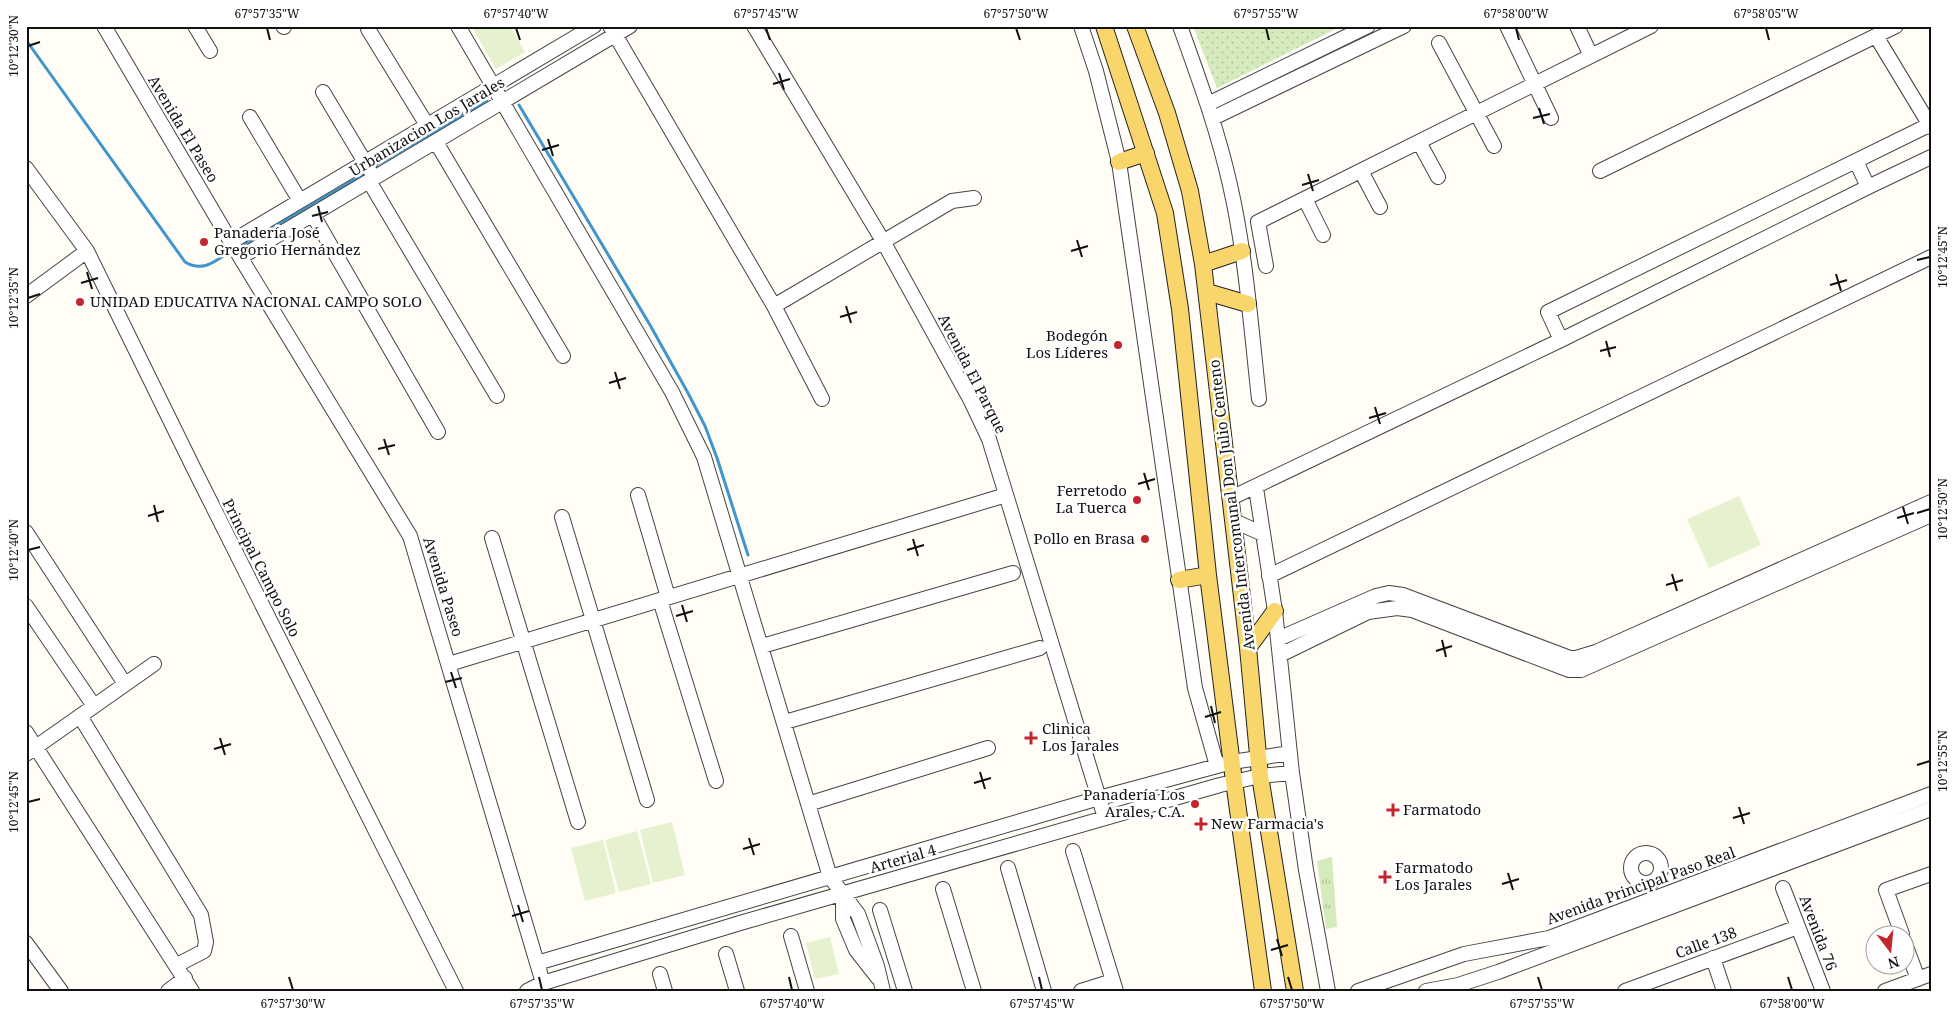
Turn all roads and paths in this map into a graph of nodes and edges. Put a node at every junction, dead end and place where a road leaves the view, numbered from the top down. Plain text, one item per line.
1 (104, 26) edge
2 (196, 26) edge
3 (458, 26) edge
4 (594, 26) edge
5 (630, 26) edge
6 (754, 26) edge
7 (1081, 26) edge
8 (1104, 26) edge
9 (1135, 26) edge
10 (1180, 26) edge
11 (1368, 26) edge
12 (1404, 26) edge
13 (1506, 26) edge
14 (1577, 26) edge
15 (1651, 26) edge
16 (1896, 26) edge
17 (368, 29) dead end
18 (612, 31) edge
19 (1876, 36) junction
20 (1439, 43) dead end
21 (210, 51) dead end
22 (1591, 56) junction
23 (1535, 84) junction
24 (493, 86) junction
25 (323, 92) dead end
26 (502, 100) junction
27 (1208, 104) junction
28 (1477, 113) junction
29 (250, 118) dead end
30 (1213, 118) junction
31 (1551, 118) dead end
32 (1930, 125) edge
33 (427, 126) junction
34 (436, 142) junction
35 (1419, 142) junction
36 (1494, 146) dead end
37 (1146, 153) junction
38 (1931, 157) edge
39 (1856, 161) junction
40 (1119, 162) junction
41 (26, 168) edge
42 (1361, 171) junction
43 (1600, 171) dead end
44 (370, 173) junction
45 (1438, 177) dead end
46 (1868, 187) junction
47 (974, 198) dead end
48 (1304, 199) junction
49 (300, 201) junction
50 (1380, 207) dead end
51 (313, 215) junction
52 (1323, 235) dead end
53 (883, 240) junction
54 (236, 250) junction
55 (87, 251) junction
56 (1242, 251) junction
57 (1931, 257) edge
58 (1203, 264) junction
59 (1266, 266) dead end
60 (1207, 292) junction
61 (26, 296) edge
62 (1248, 304) junction
63 (774, 306) junction
64 (1561, 340) junction
65 (563, 356) dead end
66 (497, 396) dead end
67 (822, 399) dead end
68 (1259, 400) dead end
69 (438, 432) dead end
70 (1256, 488) junction
71 (638, 495) dead end
72 (1006, 495) junction
73 (1231, 498) junction
74 (1931, 502) edge
75 (1931, 515) edge
76 (562, 518) dead end
77 (1234, 522) junction
78 (1262, 534) junction
79 (492, 538) dead end
80 (29, 542) edge
81 (1013, 573) dead end
82 (740, 575) junction
83 (1208, 575) junction
84 (1269, 576) junction
85 (1179, 580) junction
86 (1748, 590) junction
87 (664, 598) junction
88 (26, 606) edge
89 (1275, 611) junction
90 (593, 620) junction
91 (1278, 639) junction
92 (523, 641) junction
93 (762, 646) junction
94 (1040, 648) dead end
95 (1248, 648) junction
96 (1280, 654) junction
97 (154, 664) dead end
98 (449, 664) junction
99 (1576, 664) junction
100 (125, 684) junction
101 (94, 706) junction
102 (80, 716) junction
103 (785, 722) junction
104 (26, 732) edge
105 (988, 748) dead end
106 (31, 750) edge
107 (1290, 753) junction
108 (1258, 757) junction
109 (1224, 764) junction
110 (1292, 773) junction
111 (1260, 776) junction
112 (716, 781) dead end
113 (1234, 781) junction
114 (1931, 794) edge
115 (1099, 798) junction
116 (647, 800) dead end
117 (808, 804) junction
118 (1931, 809) edge
119 (1106, 818) junction
120 (578, 822) dead end
121 (1073, 851) dead end
122 (1008, 868) dead end
123 (1931, 874) edge
124 (830, 877) junction
125 (1650, 882) dead end
126 (1783, 888) dead end
127 (943, 889) dead end
128 (843, 893) junction
129 (1652, 900) junction
130 (880, 910) dead end
131 (1657, 913) junction
132 (1898, 924) edge
133 (1798, 927) junction
134 (791, 936) dead end
135 (26, 943) edge
136 (1500, 946) junction
137 (726, 954) dead end
138 (1713, 958) junction
139 (1914, 958) edge
140 (536, 963) junction
141 (177, 965) junction
142 (1506, 969) junction
143 (660, 974) dead end
144 (1924, 976) edge
145 (185, 978) junction
146 (543, 983) junction
147 (882, 985) edge
148 (1114, 986) edge
149 (61, 991) edge
150 (168, 991) edge
151 (192, 991) edge
152 (456, 991) edge
153 (527, 991) edge
154 (665, 991) edge
155 (737, 991) edge
156 (807, 991) edge
157 (905, 991) edge
158 (974, 991) edge
159 (1044, 991) edge
160 (1082, 991) edge
161 (1263, 991) edge
162 (1295, 991) edge
163 (1328, 991) edge
164 (1358, 991) edge
165 (1426, 991) edge
166 (1625, 991) edge
167 (1724, 991) edge
168 (1823, 991) edge
169 (1885, 991) edge

1 - 54 street, Avenida El Paseo
2 - 21 street
3 - 24 street
4 - 24 street, Urbanizacion Los Jarales
5 - 18 street, Urbanizacion Los Jarales
6 - 53 street, Avenida El Parque
7 - 40 street, Avenida Intercomunal Don Julio Centeno
8 - 37 main road, Avenida Intercomunal Don Julio Centeno
9 - 58 main road, Avenida Intercomunal Don Julio Centeno
10 - 27 street
11 - 27 street
12 - 30 street
13 - 23 street
14 - 22 street
15 - 22 street
16 - 19 street
17 - 33 street
18 - 26 street, Urbanizacion Los Jarales
18 - 63 street
19 - 32 street
19 - 43 street
20 - 28 street
22 - 23 street
23 - 28 street
23 - 31 street
24 - 26 street
24 - 33 street, Urbanizacion Los Jarales
25 - 44 street
26 - 34 street, Urbanizacion Los Jarales
26 - 82 street
27 - 30 street
28 - 35 street
28 - 36 street
29 - 49 street
30 - 56 street
32 - 39 street
33 - 44 street, Urbanizacion Los Jarales
34 - 44 street, Urbanizacion Los Jarales
34 - 65 street
35 - 42 street
35 - 45 street
37 - 40 main road
37 - 83 main road, Avenida Intercomunal Don Julio Centeno
38 - 46 street
39 - 46 street
39 - 64 street
40 - 85 street, Avenida Intercomunal Don Julio Centeno
41 - 55 street, Principal Campo Solo
42 - 48 street
42 - 50 street
44 - 49 street, Urbanizacion Los Jarales
44 - 51 street, Urbanizacion Los Jarales
44 - 66 street
46 - 64 street
47 - 53 street
48 - 52 street
48 - 59 street
49 - 54 street, Urbanizacion Los Jarales
51 - 54 street, Urbanizacion Los Jarales
51 - 69 street
53 - 63 street
53 - 72 street, Avenida El Parque
54 - 98 street, Avenida Paseo
55 - 61 street
55 - 152 street, Principal Campo Solo
56 - 58 main road
56 - 62 street
57 - 84 street
58 - 60 main road, Avenida Intercomunal Don Julio Centeno
60 - 62 main road
60 - 73 main road, Avenida Intercomunal Don Julio Centeno
62 - 68 street
63 - 67 street
64 - 70 street
70 - 73 street
70 - 78 street, Avenida Intercomunal Don Julio Centeno
71 - 87 street
72 - 82 street
72 - 115 street, Avenida El Parque
73 - 77 main road, Avenida Intercomunal Don Julio Centeno
74 - 86 street
75 - 86 street
76 - 90 street
77 - 78 street
77 - 95 main road, Avenida Intercomunal Don Julio Centeno
78 - 84 street, Avenida Intercomunal Don Julio Centeno
79 - 92 street
80 - 100 street
81 - 93 street
82 - 87 street
82 - 93 street
83 - 85 main road
83 - 109 main road, Avenida Intercomunal Don Julio Centeno
84 - 89 street, Avenida Intercomunal Don Julio Centeno
85 - 109 street, Avenida Intercomunal Don Julio Centeno
86 - 99 street
87 - 90 street
87 - 112 street
88 - 101 street
89 - 91 street, Avenida Intercomunal Don Julio Centeno
89 - 95 main road
90 - 92 street
90 - 116 street
91 - 96 street, Avenida Intercomunal Don Julio Centeno
91 - 99 street
92 - 98 street
92 - 120 street
93 - 103 street
94 - 103 street
95 - 108 main road, Avenida Intercomunal Don Julio Centeno
96 - 99 street
96 - 107 street, Avenida Intercomunal Don Julio Centeno
97 - 100 street
98 - 140 street, Avenida Paseo
100 - 101 street
101 - 102 street
102 - 106 street
102 - 141 street
103 - 117 street
104 - 106 street
105 - 117 street
106 - 141 street
107 - 108 street, Arterial 4
107 - 110 street, Avenida Intercomunal Don Julio Centeno
108 - 109 street, Arterial 4
108 - 111 main road, Avenida Intercomunal Don Julio Centeno
109 - 113 main road, Avenida Intercomunal Don Julio Centeno
109 - 115 street, Arterial 4
110 - 111 street, Arterial 4
110 - 163 street, Avenida Intercomunal Don Julio Centeno
111 - 113 street, Arterial 4
111 - 162 main road, Avenida Intercomunal Don Julio Centeno
113 - 119 street, Arterial 4
113 - 161 main road, Avenida Intercomunal Don Julio Centeno
114 - 129 street, Avenida Principal Paso Real
115 - 119 street, Avenida El Parque
115 - 124 street, Arterial 4
117 - 124 street
118 - 131 street, Avenida Principal Paso Real
119 - 128 street, Arterial 4
121 - 148 street
122 - 159 street
123 - 132 street
124 - 128 street
124 - 140 street, Arterial 4
125 - 129 street
126 - 133 street, Avenida 76
127 - 158 street
128 - 146 street, Arterial 4
128 - 147 street
129 - 131 street
129 - 136 street, Avenida Principal Paso Real
130 - 157 street
131 - 142 street, Avenida Principal Paso Real
133 - 138 street, Calle 138
133 - 168 street, Avenida 76
134 - 156 street
135 - 149 street
136 - 142 street
136 - 164 street, Avenida Principal Paso Real
137 - 155 street
138 - 166 street, Calle 138
138 - 167 street
139 - 144 street
140 - 146 street
141 - 145 street
142 - 165 street, Avenida Principal Paso Real
143 - 154 street
144 - 169 street
145 - 150 street
145 - 151 street
146 - 153 street, Arterial 4
148 - 160 street

